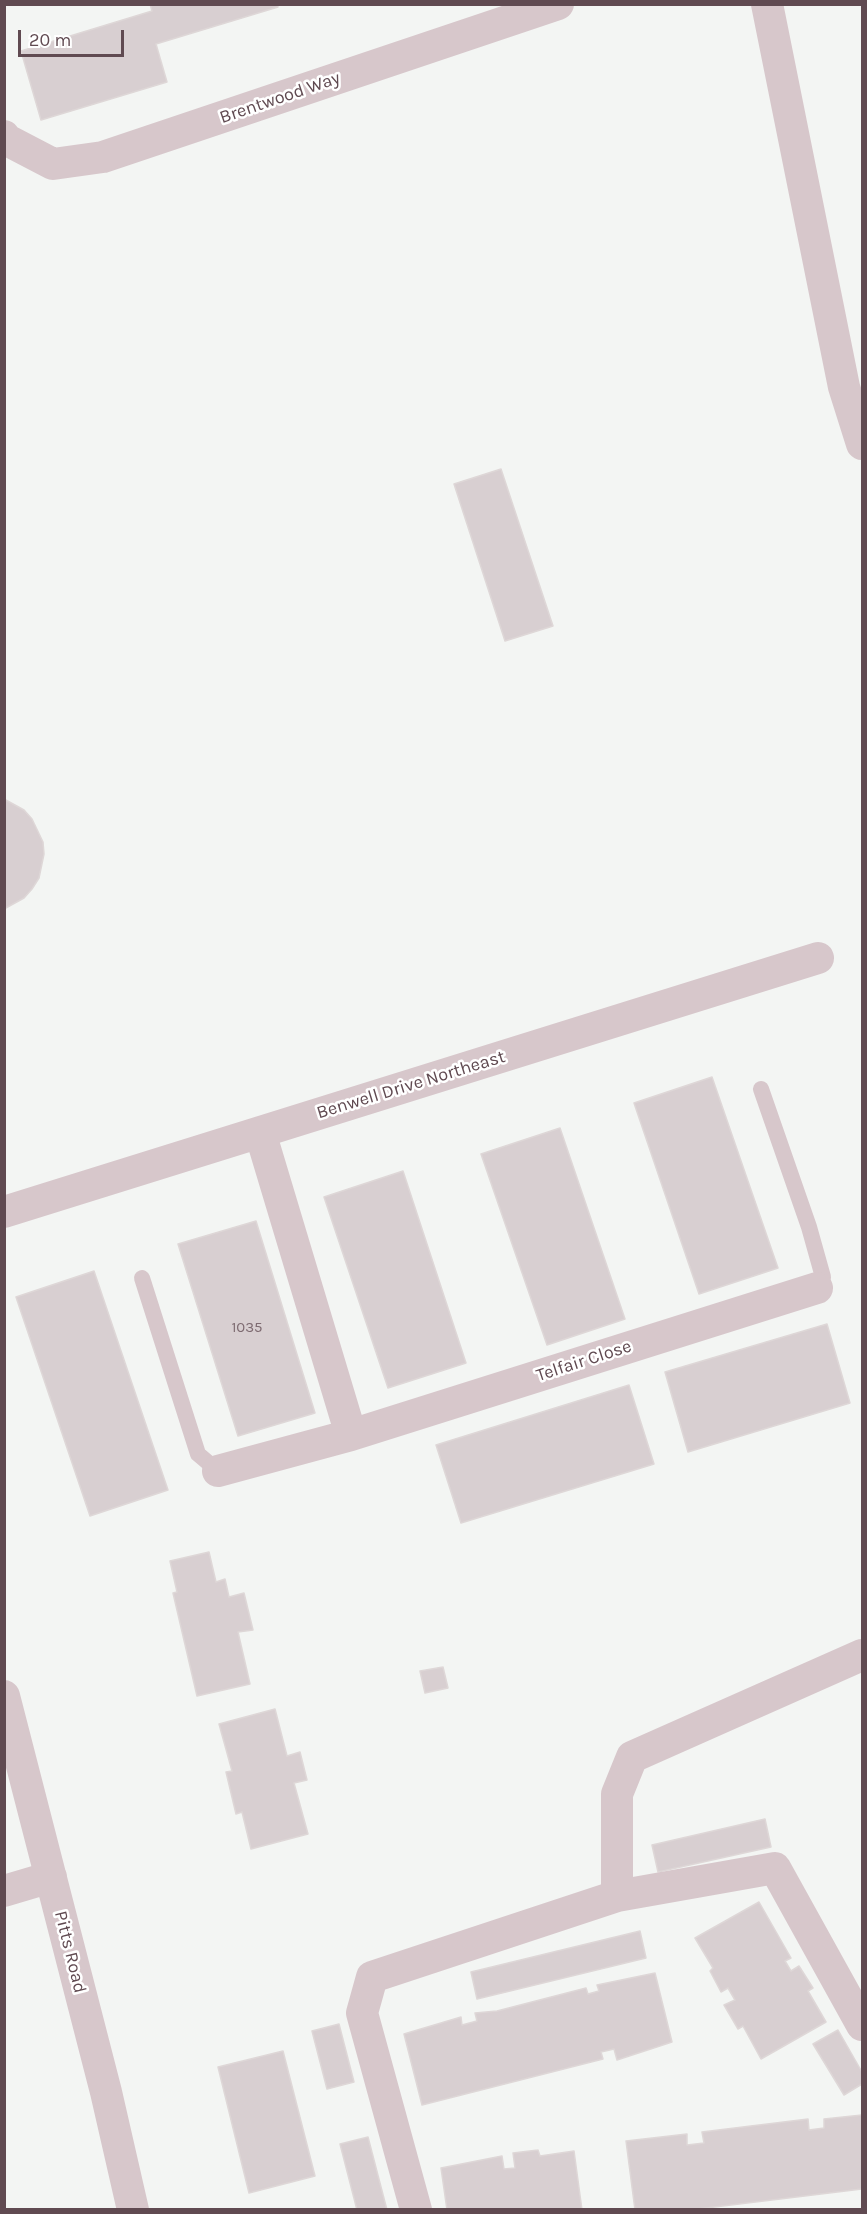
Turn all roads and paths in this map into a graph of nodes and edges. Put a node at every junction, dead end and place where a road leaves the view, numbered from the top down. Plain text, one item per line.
1 (558, 4) edge
2 (767, 4) edge
3 (4, 136) edge
4 (862, 444) edge
5 (818, 958) dead end
6 (761, 1089) dead end
7 (260, 1132) junction
8 (4, 1212) edge
9 (142, 1278) dead end
10 (817, 1288) joint
11 (351, 1435) junction
12 (218, 1471) joint
13 (862, 1655) edge
14 (4, 1696) edge
15 (51, 1877) junction
16 (4, 1891) edge
17 (617, 1896) junction
18 (862, 2025) edge
19 (133, 2210) edge
20 (416, 2210) edge

1 - 3 street, Brentwood Way
2 - 4 street
5 - 7 street, Benwell Drive Northeast
6 - 10 lane
7 - 8 street, Benwell Drive Northeast
7 - 11 street
9 - 12 lane
10 - 11 street, Telfair Close
11 - 12 street, Telfair Close
13 - 17 street
14 - 15 street, Pitts Road
15 - 16 street
15 - 19 street, Pitts Road
17 - 18 street
17 - 20 street

